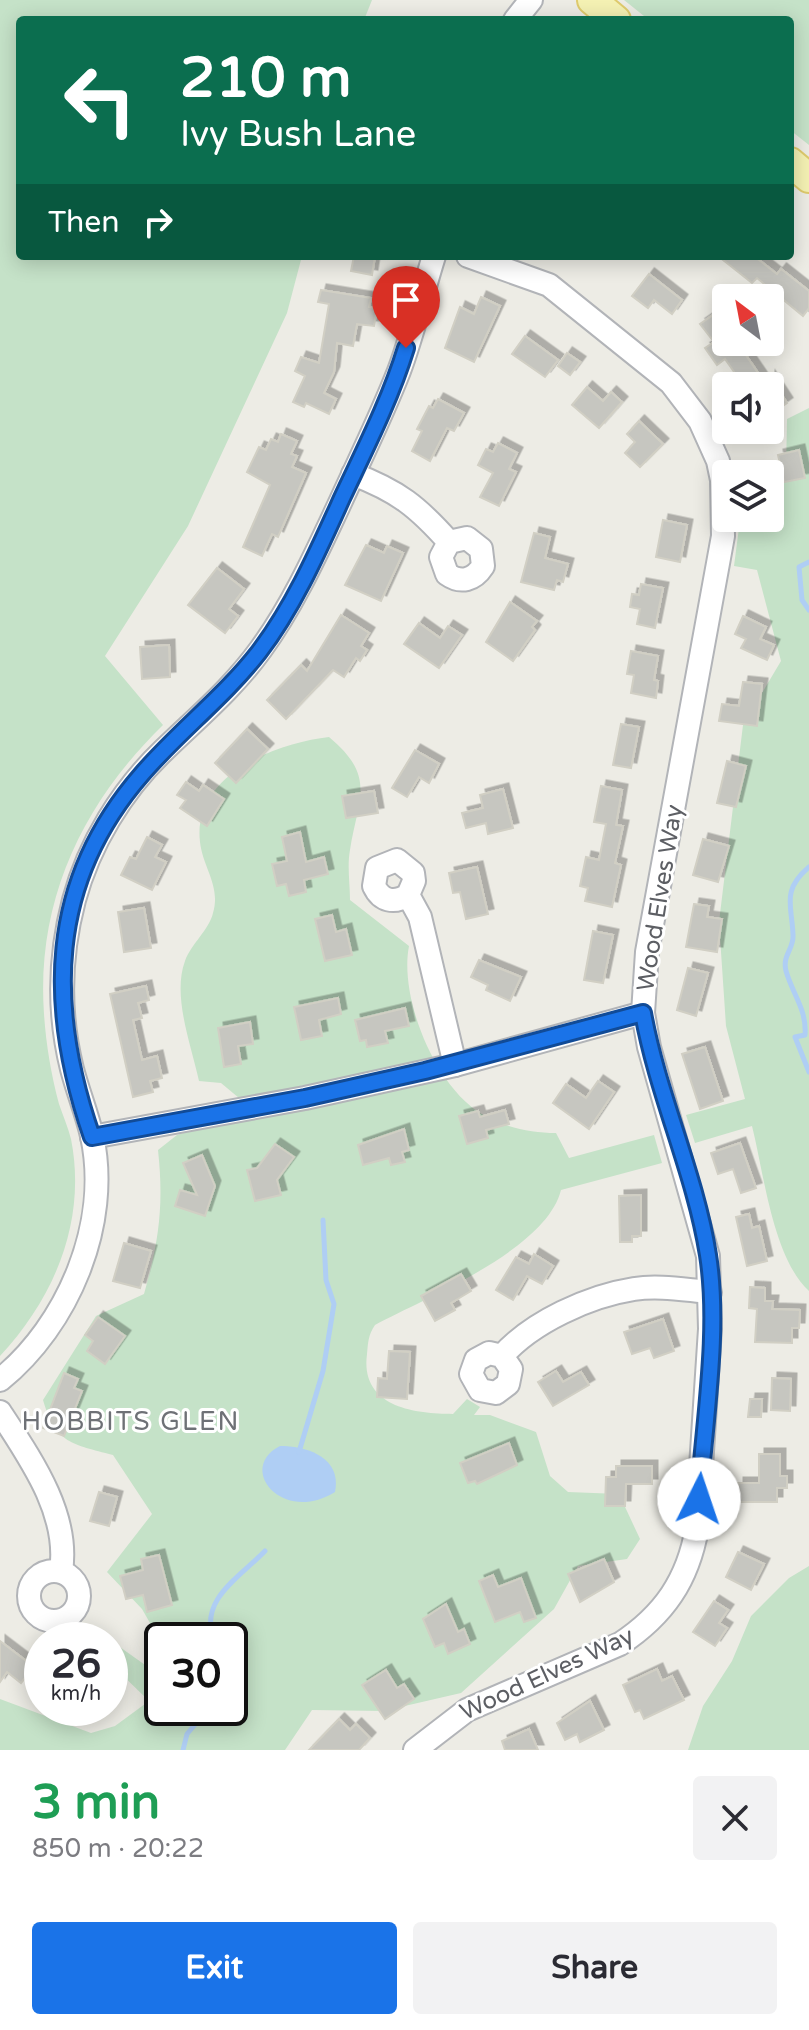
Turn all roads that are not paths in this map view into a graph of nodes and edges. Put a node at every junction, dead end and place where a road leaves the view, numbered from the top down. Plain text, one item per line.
1 (531, 0) edge
2 (592, 0) edge
3 (518, 16) edge
4 (611, 16) edge
5 (433, 260) edge
6 (479, 260) edge
7 (353, 474) junction
8 (449, 542) dead end
9 (408, 895) dead end
10 (643, 1013) junction
11 (455, 1065) junction
12 (92, 1137) junction
13 (710, 1292) junction
14 (502, 1356) dead end
15 (0, 1380) edge
16 (0, 1412) edge
17 (61, 1571) dead end
18 (415, 1750) edge

1 - 3 street
2 - 4 main road
5 - 7 street
6 - 10 street, Wood Elves Way
7 - 8 street
7 - 12 street
9 - 11 street
10 - 11 street
10 - 13 street, Wood Elves Way
11 - 12 street
12 - 15 street
13 - 14 street
13 - 18 street, Wood Elves Way
16 - 17 street

